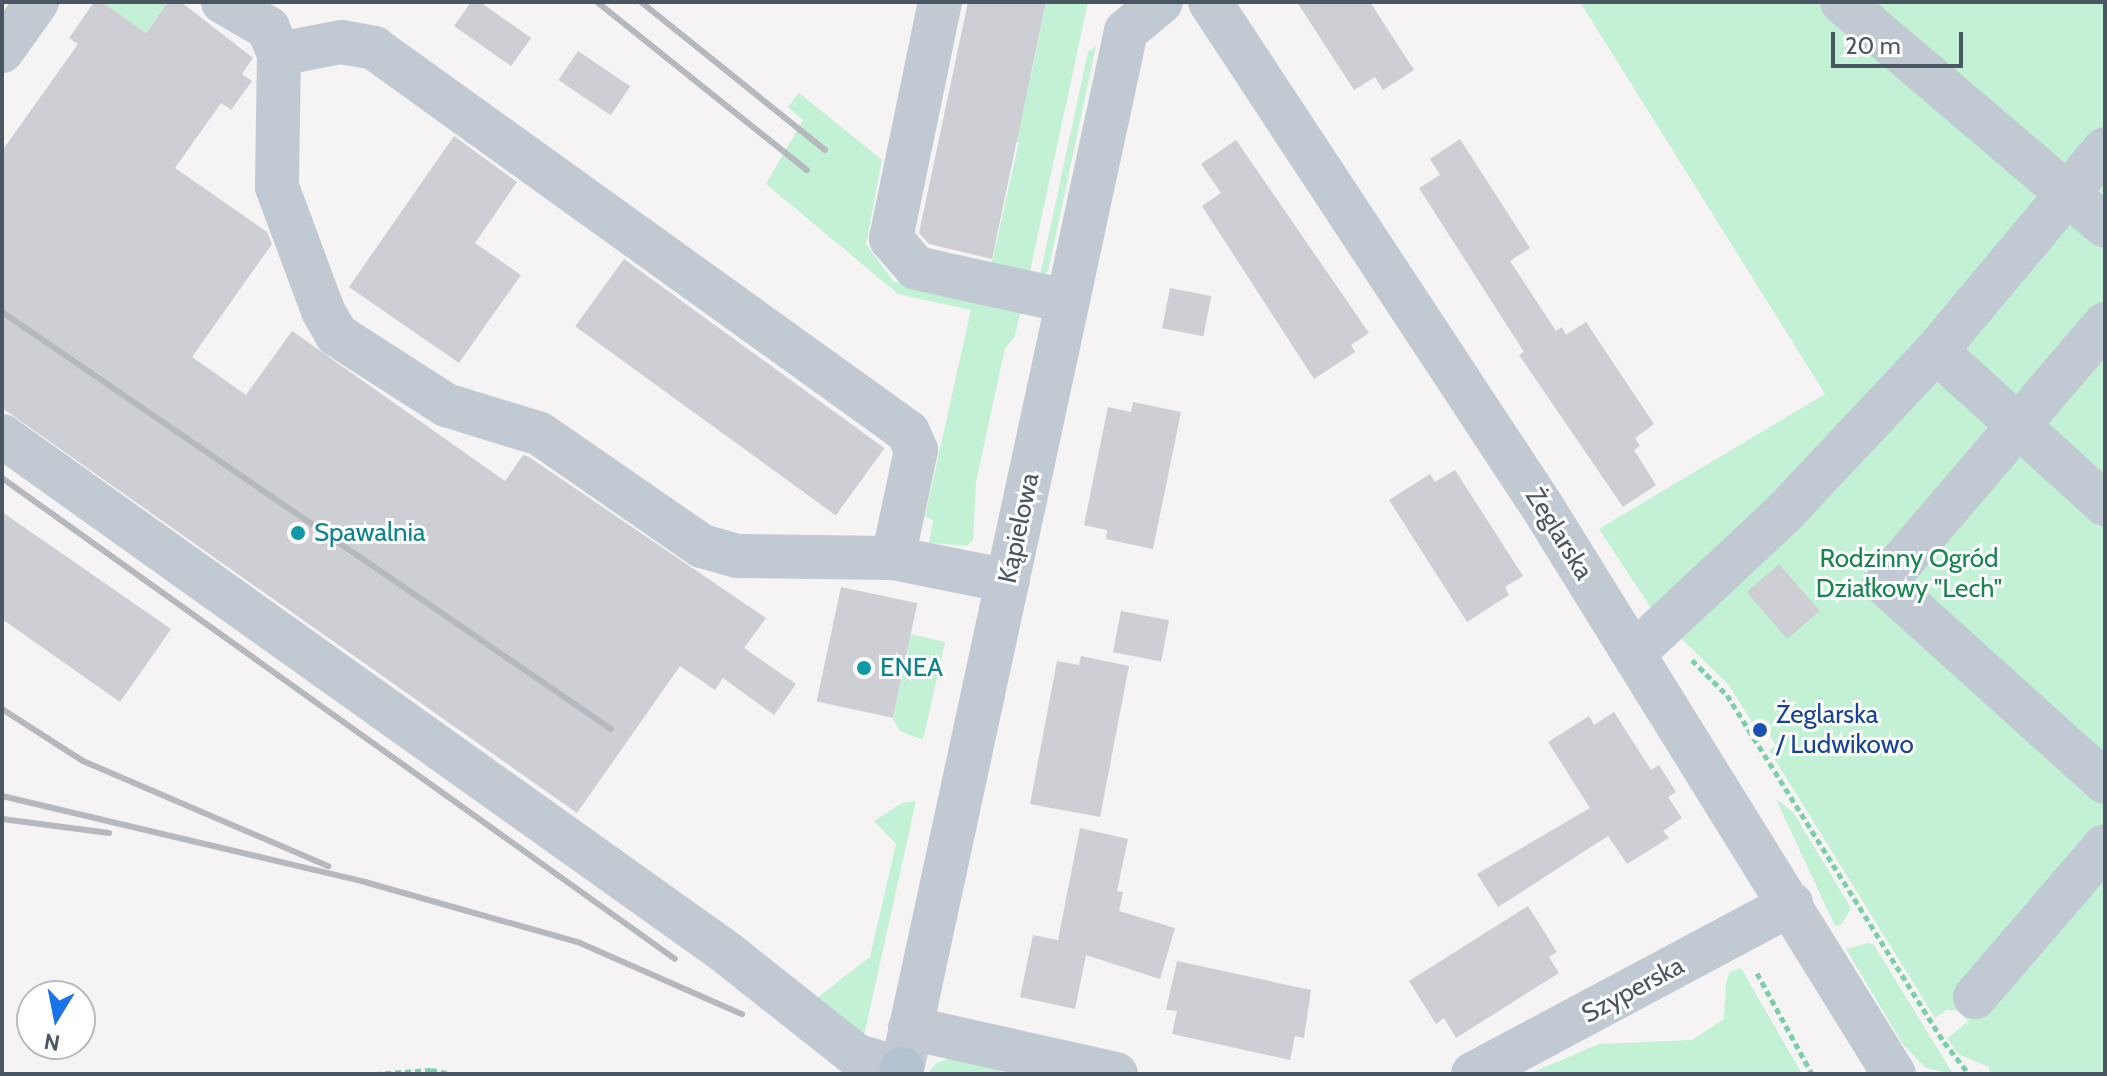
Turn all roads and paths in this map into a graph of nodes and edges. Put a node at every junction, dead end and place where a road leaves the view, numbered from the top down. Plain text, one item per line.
1 (37, 2) edge
2 (223, 2) edge
3 (940, 2) edge
4 (1161, 2) edge
5 (1210, 2) edge
6 (1842, 2) edge
7 (2, 51) edge
8 (279, 54) junction
9 (2105, 149) edge
10 (2067, 194) junction
11 (2105, 226) edge
12 (1066, 301) junction
13 (2105, 324) edge
14 (1936, 351) junction
15 (2018, 426) junction
16 (2, 436) edge
17 (2105, 504) edge
18 (893, 558) junction
19 (1008, 581) junction
20 (1634, 653) junction
21 (2105, 782) edge
22 (2105, 846) edge
23 (1791, 904) junction
24 (1752, 927) junction
25 (1975, 997) dead end
26 (904, 1057) edge
27 (375, 1074) edge
28 (452, 1074) edge
29 (588, 1074) edge
30 (610, 1074) edge
31 (1116, 1074) edge
32 (1473, 1074) edge
33 (1812, 1074) edge
34 (1894, 1074) edge

1 - 7 street
2 - 8 street
3 - 12 street
4 - 12 street, Kąpielowa
5 - 20 street, Żeglarska
6 - 10 street
8 - 18 street
8 - 18 street
9 - 10 street
10 - 11 street
10 - 14 street
12 - 19 street, Kąpielowa
13 - 15 street
14 - 15 street
14 - 20 street
15 - 17 street
15 - 21 street
16 - 26 street
18 - 19 street
19 - 26 street, Kąpielowa
20 - 23 street, Żeglarska
22 - 25 street
23 - 24 street, Szyperska
23 - 34 street, Żeglarska
24 - 32 street, Szyperska
24 - 33 path
26 - 31 street
27 - 28 path
29 - 30 path

